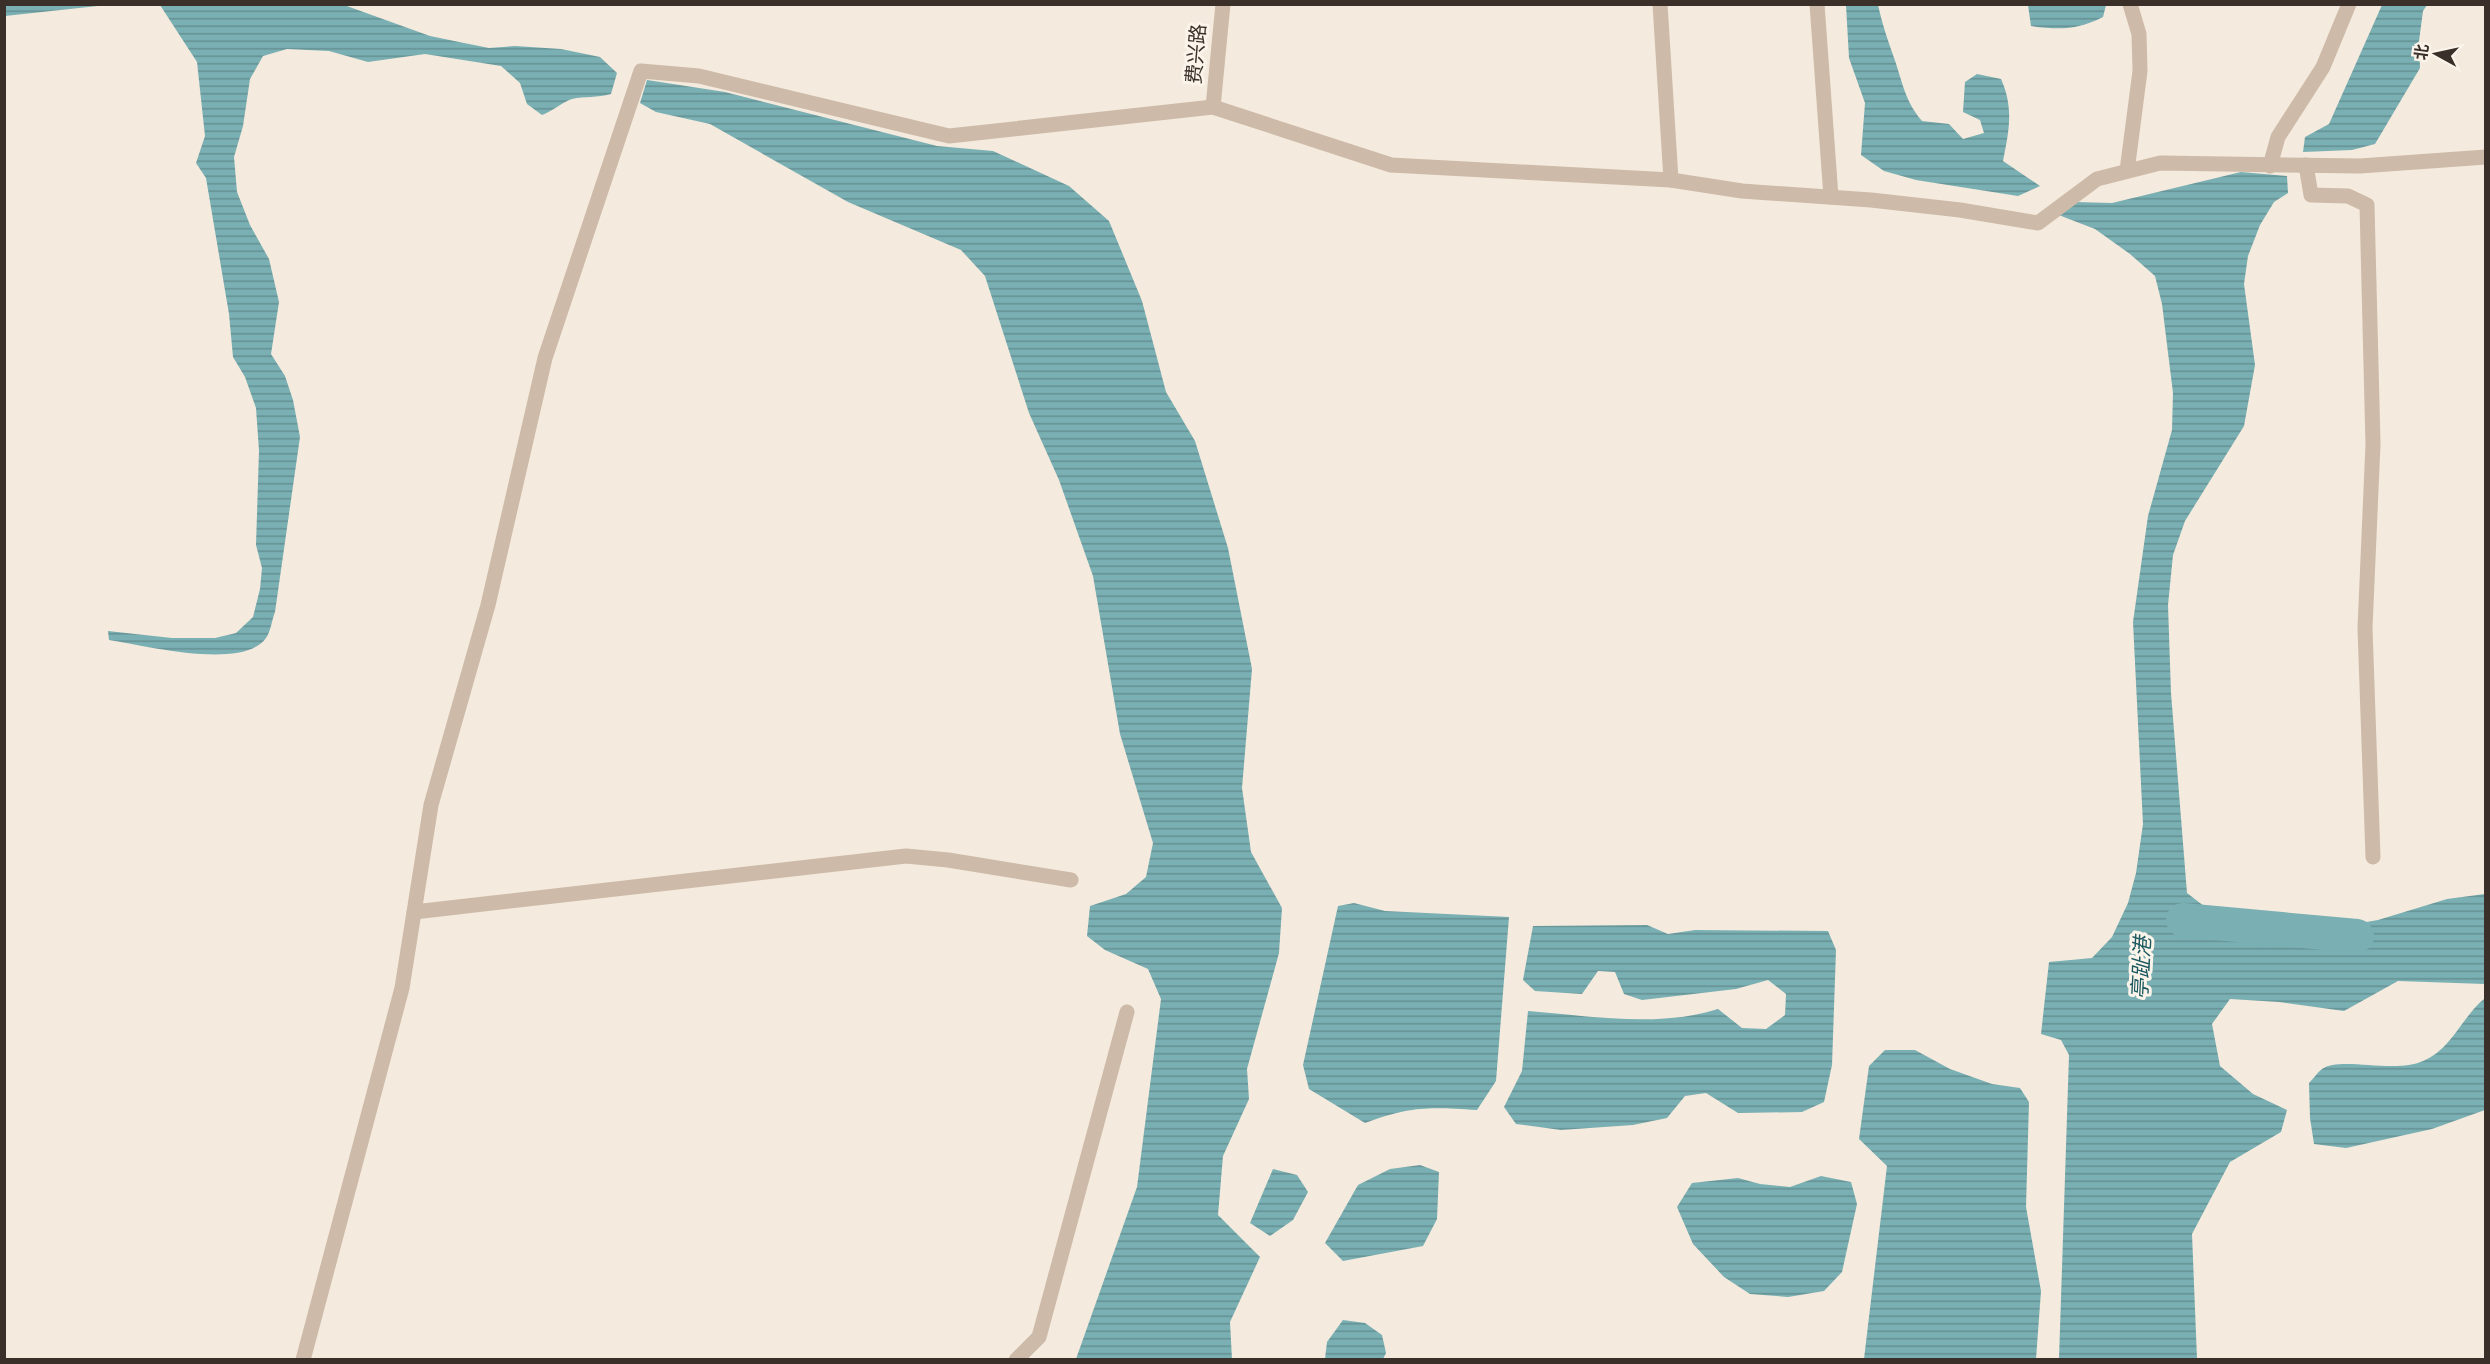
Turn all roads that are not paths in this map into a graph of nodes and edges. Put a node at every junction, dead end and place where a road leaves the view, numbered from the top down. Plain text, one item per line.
1 (1223, 4) edge
2 (1660, 4) edge
3 (1817, 4) edge
4 (2130, 4) edge
5 (2349, 4) edge
6 (1213, 107) junction
7 (2486, 157) edge
8 (2306, 165) junction
9 (2270, 166) junction
10 (2127, 171) junction
11 (1671, 180) junction
12 (1831, 197) junction
13 (2373, 857) dead end
14 (1071, 880) dead end
15 (414, 912) junction
16 (1127, 1012) dead end
17 (303, 1359) edge
18 (1016, 1359) edge

1 - 6 street, 费兴路
2 - 11 street
3 - 12 street
4 - 10 street
5 - 9 street
6 - 11 street
6 - 15 street
7 - 8 street
8 - 9 street
8 - 13 street
9 - 10 street
10 - 12 street
11 - 12 street
14 - 15 street
15 - 17 street
16 - 18 street

